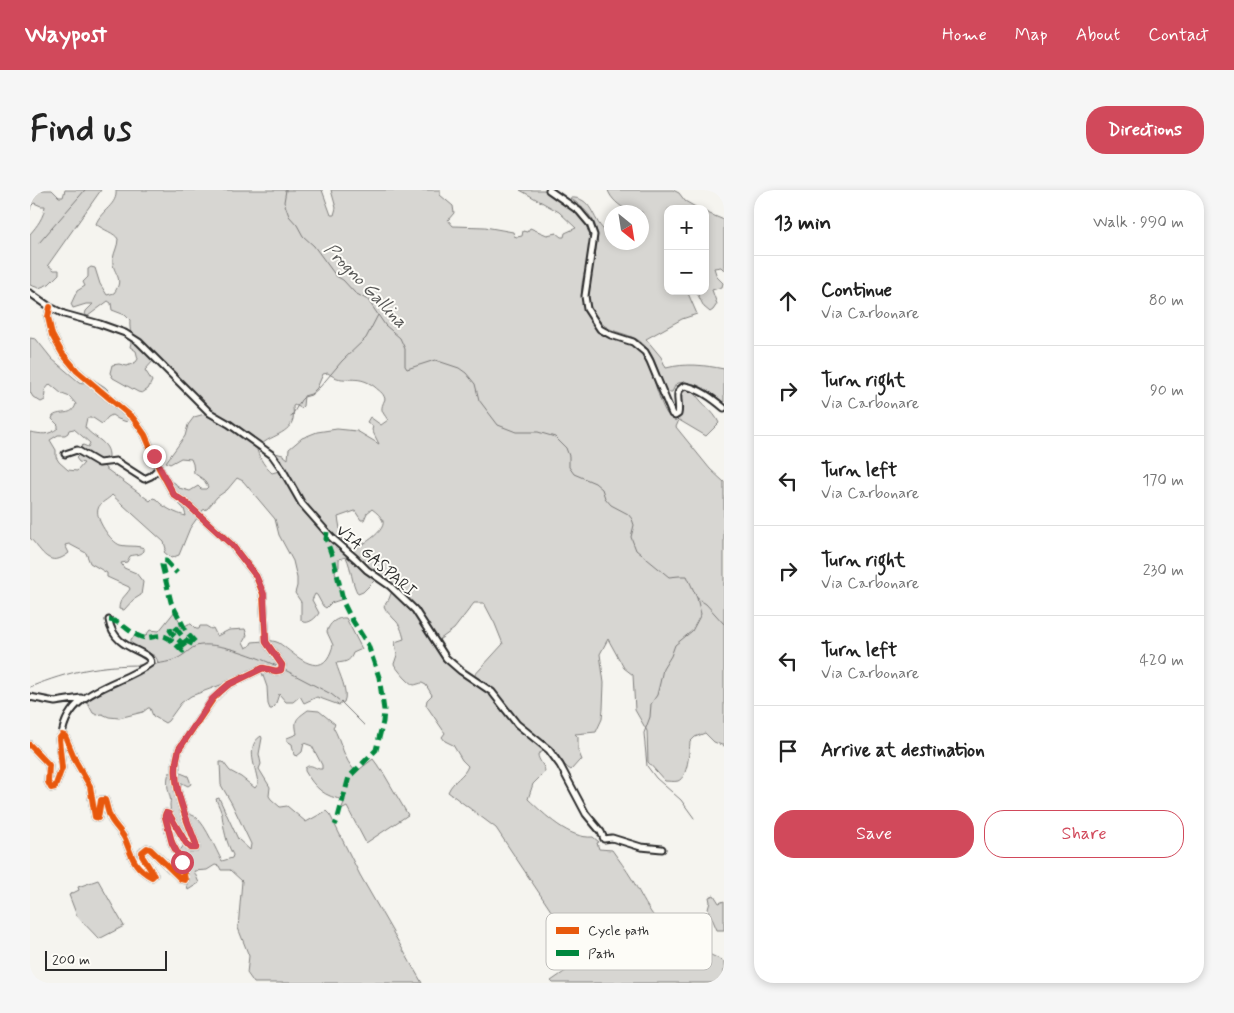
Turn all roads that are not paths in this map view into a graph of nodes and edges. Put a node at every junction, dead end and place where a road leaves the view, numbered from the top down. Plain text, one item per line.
1 (549, 190) edge
2 (30, 293) edge
3 (50, 307) junction
4 (724, 408) edge
5 (65, 454) dead end
6 (159, 468) junction
7 (109, 620) dead end
8 (30, 697) edge
9 (81, 700) junction
10 (62, 735) junction
11 (30, 745) edge
12 (662, 849) dead end

1 - 4 street
2 - 3 street, VIA GASPARI
3 - 6 street
3 - 12 street, VIA GASPARI
5 - 6 street
6 - 10 street
7 - 9 street
8 - 9 street
9 - 10 street
10 - 11 street

